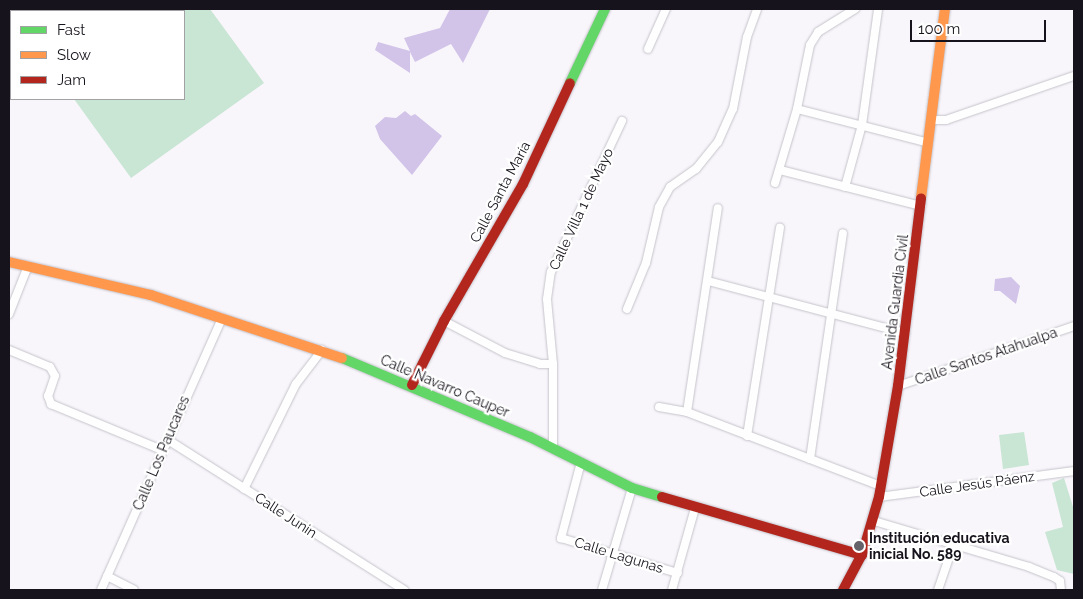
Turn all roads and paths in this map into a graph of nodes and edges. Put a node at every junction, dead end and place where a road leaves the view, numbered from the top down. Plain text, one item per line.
1 (606, 9) edge
2 (666, 9) edge
3 (757, 9) edge
4 (855, 9) edge
5 (878, 9) edge
6 (945, 9) edge
7 (648, 49) dead end
8 (1074, 76) edge
9 (797, 109) junction
10 (622, 120) dead end
11 (932, 120) junction
12 (862, 125) junction
13 (929, 143) junction
14 (780, 170) junction
15 (775, 183) dead end
16 (845, 187) junction
17 (921, 206) junction
18 (718, 208) dead end
19 (780, 228) dead end
20 (843, 233) dead end
21 (9, 262) edge
22 (28, 266) junction
23 (708, 281) junction
24 (769, 297) junction
25 (627, 309) dead end
26 (9, 314) edge
27 (831, 314) junction
28 (222, 318) junction
29 (444, 321) junction
30 (1074, 326) edge
31 (905, 333) junction
32 (9, 350) edge
33 (322, 350) junction
34 (552, 364) junction
35 (412, 386) junction
36 (898, 386) junction
37 (659, 407) dead end
38 (688, 412) junction
39 (748, 436) junction
40 (168, 440) junction
41 (554, 448) junction
42 (162, 450) junction
43 (810, 458) junction
44 (581, 462) junction
45 (1074, 471) edge
46 (881, 486) junction
47 (244, 488) junction
48 (632, 488) junction
49 (879, 497) junction
50 (696, 508) junction
51 (874, 521) junction
52 (954, 543) junction
53 (613, 553) junction
54 (862, 555) junction
55 (678, 573) junction
56 (107, 576) junction
57 (101, 590) edge
58 (134, 590) edge
59 (404, 590) edge
60 (602, 590) edge
61 (672, 590) edge
62 (843, 590) edge
63 (938, 590) edge
64 (1061, 590) edge

1 - 29 street, Calle Santa María
2 - 7 street
3 - 25 street
4 - 9 street
5 - 12 street
6 - 11 street, Avenida Guardia Civil
8 - 11 street
9 - 12 street
9 - 14 street
10 - 34 street, Calle Villa 1 de Mayo
11 - 13 street, Avenida Guardia Civil
12 - 13 street
12 - 16 street
13 - 17 street, Avenida Guardia Civil
14 - 15 street
14 - 16 street
16 - 17 street
17 - 31 street, Avenida Guardia Civil
18 - 23 street
19 - 24 street
20 - 27 street
21 - 22 street, Calle Navarro Cauper
22 - 26 street
22 - 28 street, Calle Navarro Cauper
23 - 24 street
23 - 38 street
24 - 27 street
24 - 39 street
27 - 31 street
27 - 43 street
28 - 33 street, Calle Navarro Cauper
28 - 40 street, Calle Los Paucares
29 - 34 street
29 - 35 street, Calle Santa María
30 - 36 street, Calle Santos Atahualpa
31 - 36 street, Avenida Guardia Civil
32 - 42 street
33 - 35 street, Calle Navarro Cauper
33 - 47 street
34 - 41 street, Calle Villa 1 de Mayo
35 - 41 street, Calle Navarro Cauper
36 - 46 street, Avenida Guardia Civil
37 - 38 street
38 - 39 street
39 - 43 street
40 - 42 street, Calle Los Paucares
40 - 47 street, Calle Junin
41 - 44 street, Calle Navarro Cauper
42 - 56 street, Calle Los Paucares
43 - 46 street
44 - 48 street, Calle Navarro Cauper
44 - 53 street, Calle Lagunas
45 - 49 street, Calle Jesús Páenz
46 - 49 street, Avenida Guardia Civil
47 - 59 street, Calle Junin
48 - 50 street, Calle Navarro Cauper
48 - 53 street
49 - 51 street, Avenida Guardia Civil
50 - 54 street, Calle Navarro Cauper
50 - 55 street
51 - 52 street
51 - 54 street, Avenida Guardia Civil
52 - 63 street
52 - 64 street
53 - 55 street, Calle Lagunas
53 - 60 street
54 - 62 street, Avenida Guardia Civil
55 - 61 street
56 - 57 street, Calle Los Paucares
56 - 58 street

